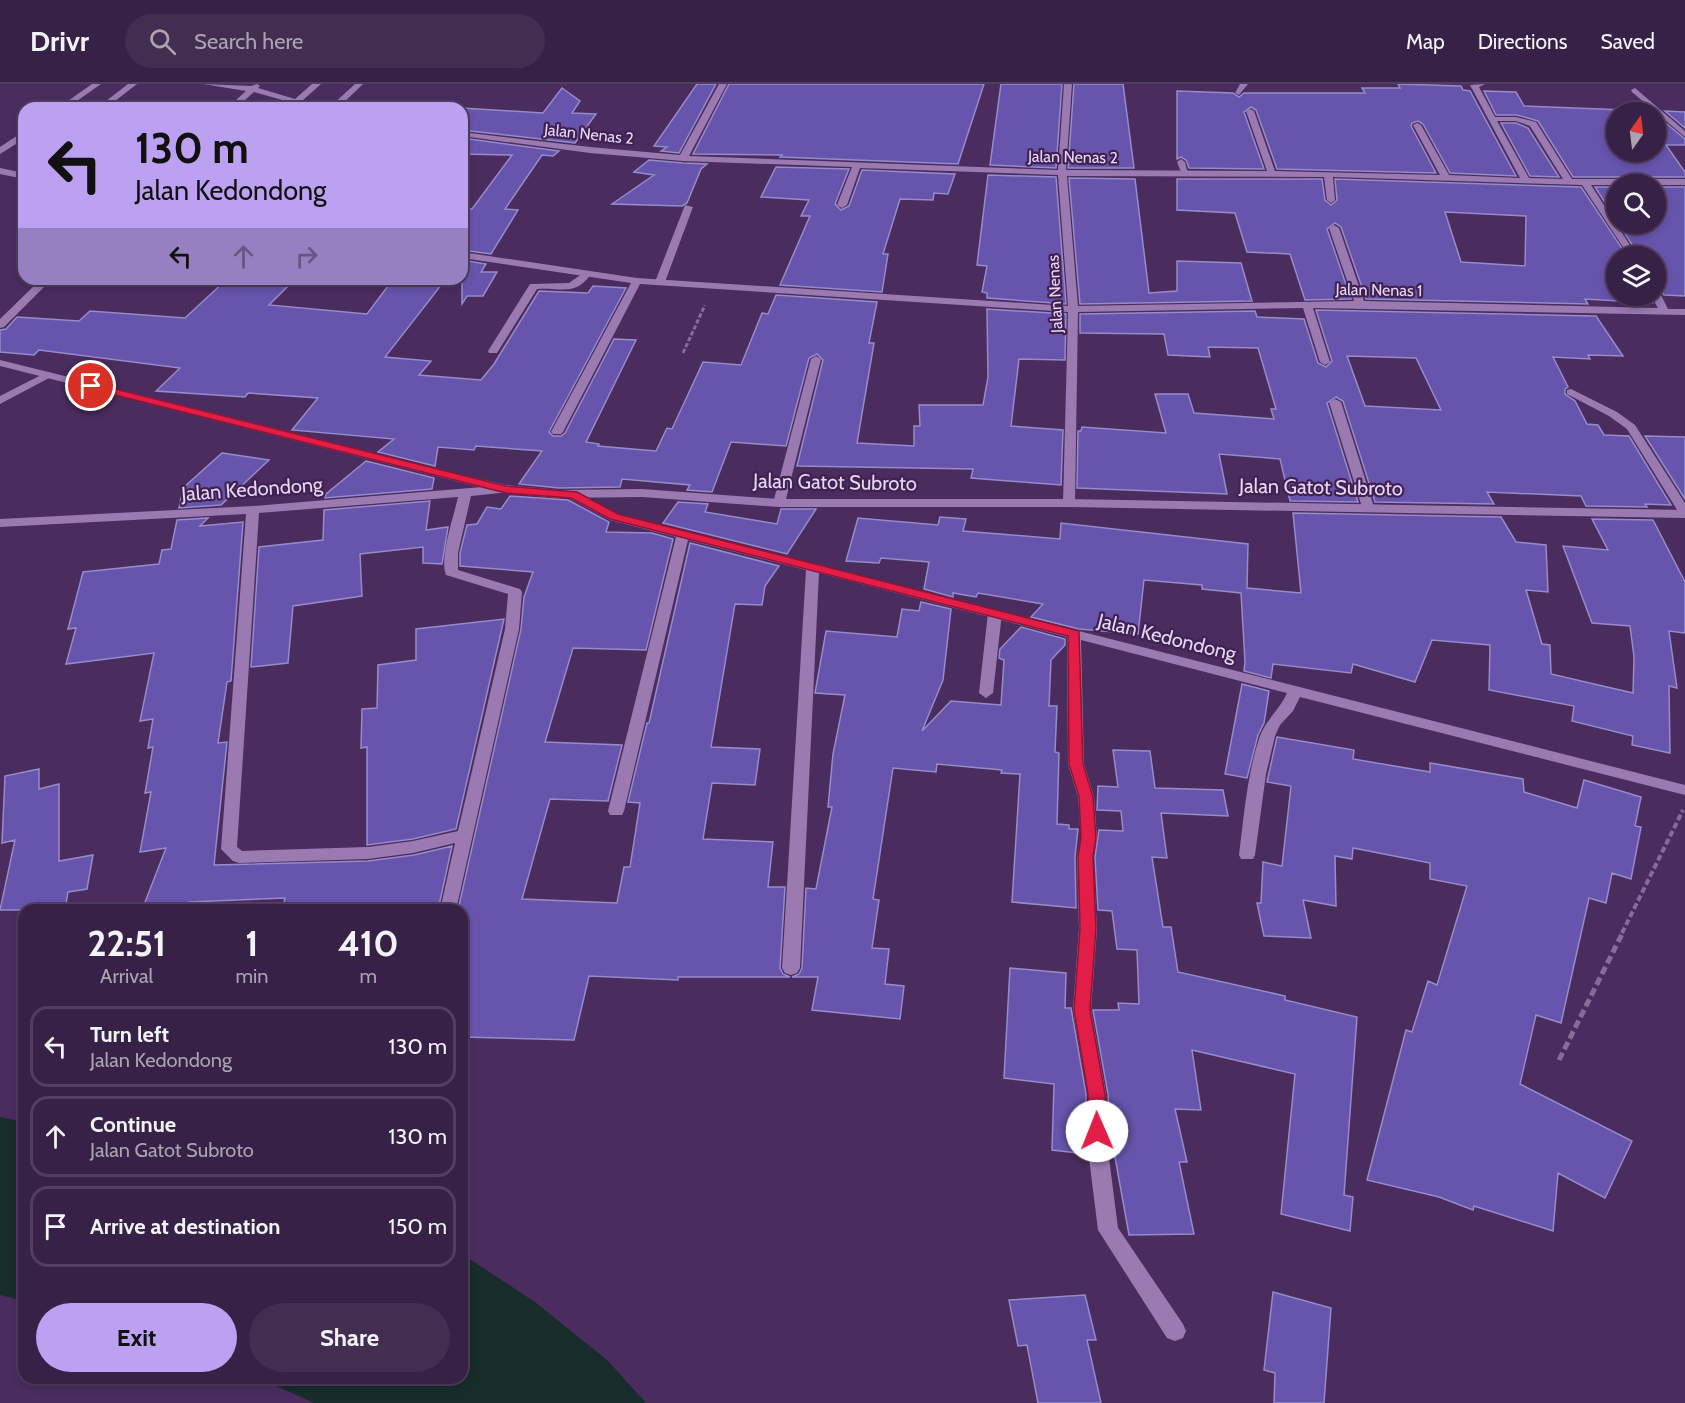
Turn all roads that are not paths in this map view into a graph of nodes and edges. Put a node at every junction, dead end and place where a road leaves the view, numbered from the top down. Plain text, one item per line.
1 (97, 84) edge
2 (133, 84) edge
3 (207, 84) edge
4 (317, 84) edge
5 (359, 84) edge
6 (723, 84) edge
7 (1068, 84) edge
8 (1244, 84) edge
9 (1480, 84) edge
10 (256, 86) edge
11 (1635, 90) dead end
12 (1239, 93) dead end
13 (71, 102) edge
14 (109, 102) edge
15 (238, 102) edge
16 (296, 102) joint
17 (339, 102) edge
18 (1250, 111) dead end
19 (1492, 118) junction
20 (1417, 125) dead end
21 (468, 135) edge
22 (1685, 135) edge
23 (18, 139) edge
24 (0, 151) edge
25 (683, 158) junction
26 (1181, 162) dead end
27 (857, 164) junction
28 (18, 170) edge
29 (0, 171) edge
30 (1185, 172) junction
31 (1062, 173) junction
32 (13, 174) junction
33 (1272, 174) junction
34 (18, 175) edge
35 (1328, 175) junction
36 (1445, 176) junction
37 (1526, 180) junction
38 (1569, 182) junction
39 (1585, 182) junction
40 (1685, 182) edge
41 (1330, 200) dead end
42 (842, 205) dead end
43 (688, 207) dead end
44 (1334, 228) dead end
45 (1627, 246) edge
46 (468, 256) edge
47 (586, 274) junction
48 (637, 280) junction
49 (660, 282) junction
50 (42, 285) edge
51 (1307, 304) junction
52 (1360, 304) junction
53 (1662, 306) edge
54 (1072, 309) junction
55 (1665, 312) junction
56 (1685, 312) edge
57 (0, 325) edge
58 (493, 351) dead end
59 (816, 359) dead end
60 (1325, 362) dead end
61 (0, 363) edge
62 (47, 375) junction
63 (1571, 392) dead end
64 (0, 401) edge
65 (1335, 402) dead end
66 (557, 432) dead end
67 (506, 489) junction
68 (465, 493) junction
69 (573, 495) junction
70 (779, 503) junction
71 (1069, 503) junction
72 (1368, 507) junction
73 (253, 510) junction
74 (1685, 514) edge
75 (0, 523) edge
76 (683, 535) junction
77 (813, 567) junction
78 (995, 613) junction
79 (1074, 633) junction
80 (1296, 690) junction
81 (986, 693) dead end
82 (1685, 790) edge
83 (616, 811) dead end
84 (466, 835) junction
85 (1247, 855) dead end
86 (449, 904) edge
87 (791, 968) dead end
88 (1175, 1331) dead end

1 - 13 street
2 - 14 street
3 - 10 street
4 - 16 street
5 - 17 street
6 - 25 street
7 - 31 street, Jalan Nenas
8 - 12 street
9 - 19 street
10 - 15 street
10 - 16 street
11 - 22 street
18 - 33 street
19 - 37 street
19 - 38 street
20 - 36 street
21 - 25 street, Jalan Nenas 2
23 - 24 street
25 - 27 street, Jalan Nenas 2
26 - 30 street
27 - 31 street, Jalan Nenas 2
27 - 42 street
28 - 32 street
29 - 32 street
30 - 31 street, Jalan Nenas 2
30 - 33 street, Jalan Nenas 2
31 - 54 street, Jalan Nenas
32 - 34 street
33 - 35 street, Jalan Nenas 2
35 - 36 street, Jalan Nenas 2
35 - 41 street
36 - 37 street, Jalan Nenas 2
37 - 38 street, Jalan Nenas 2
38 - 39 street, Jalan Nenas 2
39 - 40 street, Jalan Nenas 2
39 - 45 street
43 - 49 street
44 - 52 street
46 - 47 street, Jalan Nenas 1
47 - 48 street, Jalan Nenas 1
47 - 58 street
48 - 49 street, Jalan Nenas 1
48 - 66 street
49 - 54 street, Jalan Nenas 1
50 - 57 street
51 - 52 street, Jalan Nenas 1
51 - 54 street, Jalan Nenas 1
51 - 60 street
52 - 55 street, Jalan Nenas 1
53 - 55 street
54 - 71 street, Jalan Nenas
55 - 56 street, Jalan Nenas 1
59 - 70 street
61 - 62 street, Jalan Gatot Subroto
62 - 64 street
62 - 67 street, Jalan Gatot Subroto
63 - 74 street
65 - 72 street
67 - 68 street, Jalan Kedondong
67 - 69 street, Jalan Gatot Subroto
68 - 73 street, Jalan Kedondong
68 - 84 street
69 - 70 street, Jalan Gatot Subroto
69 - 76 street, Jalan Kedondong
70 - 71 street, Jalan Gatot Subroto
71 - 72 street, Jalan Gatot Subroto
72 - 74 street, Jalan Gatot Subroto
73 - 75 street, Jalan Kedondong
73 - 84 street
76 - 77 street, Jalan Kedondong
76 - 83 street
77 - 78 street, Jalan Kedondong
77 - 87 street
78 - 79 street, Jalan Kedondong
78 - 81 street
79 - 80 street, Jalan Kedondong
79 - 88 street
80 - 82 street, Jalan Kedondong
80 - 85 street
84 - 86 street

